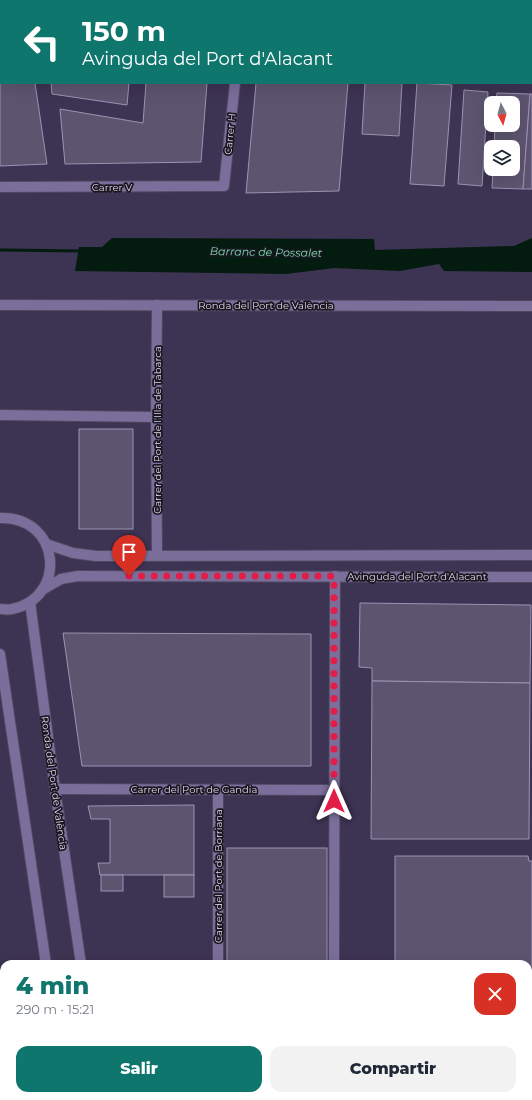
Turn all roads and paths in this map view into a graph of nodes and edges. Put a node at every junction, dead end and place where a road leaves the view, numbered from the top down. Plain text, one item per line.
1 (235, 84) edge
2 (224, 186) joint
3 (0, 187) edge
4 (0, 305) edge
5 (157, 305) junction
6 (532, 306) edge
7 (0, 415) edge
8 (156, 417) junction
9 (0, 518) edge
10 (46, 544) junction
11 (158, 555) junction
12 (532, 555) edge
13 (334, 576) junction
14 (532, 577) edge
15 (42, 590) junction
16 (30, 602) junction
17 (0, 609) edge
18 (0, 654) edge
19 (54, 789) junction
20 (218, 789) junction
21 (334, 790) junction
22 (45, 960) edge
23 (80, 960) edge
24 (218, 960) edge
25 (334, 960) edge

1 - 2 street, Carrer H
2 - 3 street, Carrer V
4 - 5 street, Ronda del Port de València
5 - 6 street, Ronda del Port de València
5 - 8 street, Carrer del Port de l'Illa de Tabarca
7 - 8 street
8 - 11 street, Carrer del Port de l'Illa de Tabarca
9 - 10 street
10 - 11 street
10 - 15 street
11 - 12 street
13 - 14 street, Avinguda del Port d'Alacant
13 - 15 street, Avinguda del Port d'Alacant
13 - 21 street
15 - 16 street
16 - 17 street
16 - 19 street, Ronda del Port de València
18 - 22 street
19 - 20 street, Carrer del Port de Gandia
19 - 23 street, Ronda del Port de València
20 - 21 street, Carrer del Port de Gandia
20 - 24 street, Carrer del Port de Borriana
21 - 25 street

